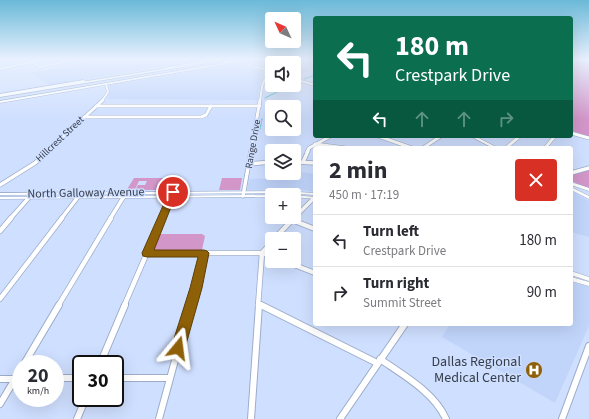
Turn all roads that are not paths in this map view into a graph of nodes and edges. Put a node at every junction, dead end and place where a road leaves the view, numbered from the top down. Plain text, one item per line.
1 (102, 80) edge
2 (104, 80) joint
3 (107, 80) edge
4 (120, 80) edge
5 (128, 80) edge
6 (133, 80) edge
7 (264, 80) edge
8 (301, 80) edge
9 (313, 83) edge
10 (106, 84) junction
11 (82, 86) junction
12 (0, 98) edge
13 (96, 106) junction
14 (211, 106) junction
15 (260, 106) junction
16 (84, 117) junction
17 (75, 125) junction
18 (80, 125) dead end
19 (573, 134) edge
20 (326, 138) edge
21 (385, 138) edge
22 (438, 138) edge
23 (476, 138) edge
24 (482, 138) edge
25 (518, 138) edge
26 (553, 138) edge
27 (589, 138) edge
28 (388, 139) joint
29 (314, 144) junction
30 (330, 146) edge
31 (407, 146) edge
32 (426, 146) edge
33 (492, 146) edge
34 (498, 146) edge
35 (508, 146) edge
36 (547, 146) edge
37 (303, 162) joint
38 (265, 163) edge
39 (313, 163) edge
40 (249, 164) junction
41 (589, 168) edge
42 (573, 171) edge
43 (573, 184) edge
44 (0, 185) edge
45 (573, 188) edge
46 (573, 188) edge
47 (589, 190) edge
48 (0, 194) edge
49 (172, 194) junction
50 (244, 194) junction
51 (589, 194) edge
52 (33, 195) junction
53 (79, 195) junction
54 (125, 195) junction
55 (265, 196) edge
56 (301, 196) edge
57 (313, 197) edge
58 (313, 197) edge
59 (0, 198) edge
60 (589, 198) edge
61 (313, 199) edge
62 (301, 211) edge
63 (288, 224) edge
64 (301, 224) edge
65 (313, 228) edge
66 (0, 231) edge
67 (281, 232) edge
68 (265, 250) edge
69 (147, 253) junction
70 (204, 253) junction
71 (262, 253) junction
72 (265, 254) edge
73 (301, 268) edge
74 (313, 272) edge
75 (573, 274) edge
76 (589, 278) edge
77 (573, 280) edge
78 (589, 284) edge
79 (0, 299) edge
80 (258, 304) junction
81 (404, 326) edge
82 (589, 346) edge
83 (29, 355) edge
84 (104, 355) edge
85 (379, 361) junction
86 (124, 378) edge
87 (169, 378) junction
88 (0, 379) edge
89 (12, 379) edge
90 (12, 387) edge
91 (0, 404) edge
92 (82, 407) edge
93 (77, 419) edge
94 (159, 419) edge
95 (251, 419) edge
96 (340, 419) edge
97 (446, 419) edge
98 (562, 419) edge

1 - 12 main road
2 - 3 highway
2 - 12 highway
4 - 11 highway
5 - 11 highway
6 - 10 main road
7 - 15 street, Range Drive
8 - 9 main road
10 - 12 main road
10 - 13 street, Hillcrest Street
11 - 12 highway
13 - 14 street
13 - 16 street, Hillcrest Street
14 - 15 street
14 - 16 street
15 - 40 street, Range Drive
16 - 17 street, Hillcrest Street
17 - 18 street
17 - 44 street, Hillcrest Street
19 - 27 street
20 - 29 street
21 - 28 street
22 - 32 street
23 - 33 main road
24 - 34 main road
25 - 35 street
26 - 36 street
28 - 31 street
29 - 30 street
29 - 37 street
37 - 39 street
38 - 40 street
40 - 50 street, Range Drive
41 - 42 street
43 - 47 main road
45 - 51 main road
46 - 60 main road
48 - 52 main road, North Galloway Avenue
49 - 50 main road, North Galloway Avenue
49 - 54 main road, North Galloway Avenue
49 - 69 street
50 - 55 main road, North Galloway Avenue
50 - 57 main road, North Galloway Avenue
52 - 53 main road, North Galloway Avenue
52 - 53 main road, North Galloway Avenue
52 - 59 main road, North Galloway Avenue
52 - 66 street
53 - 54 main road, North Galloway Avenue
53 - 79 street
54 - 83 street
56 - 58 main road
61 - 62 street
63 - 67 street
64 - 65 street
68 - 71 street
69 - 70 street
69 - 84 street
70 - 71 street
70 - 87 street
71 - 72 street
71 - 80 street
73 - 74 street
75 - 76 main road
77 - 78 main road
80 - 85 street
80 - 95 street
81 - 85 street
82 - 98 street
85 - 96 street
85 - 97 street
86 - 87 street
87 - 94 street
88 - 89 street
90 - 91 street
92 - 93 street

